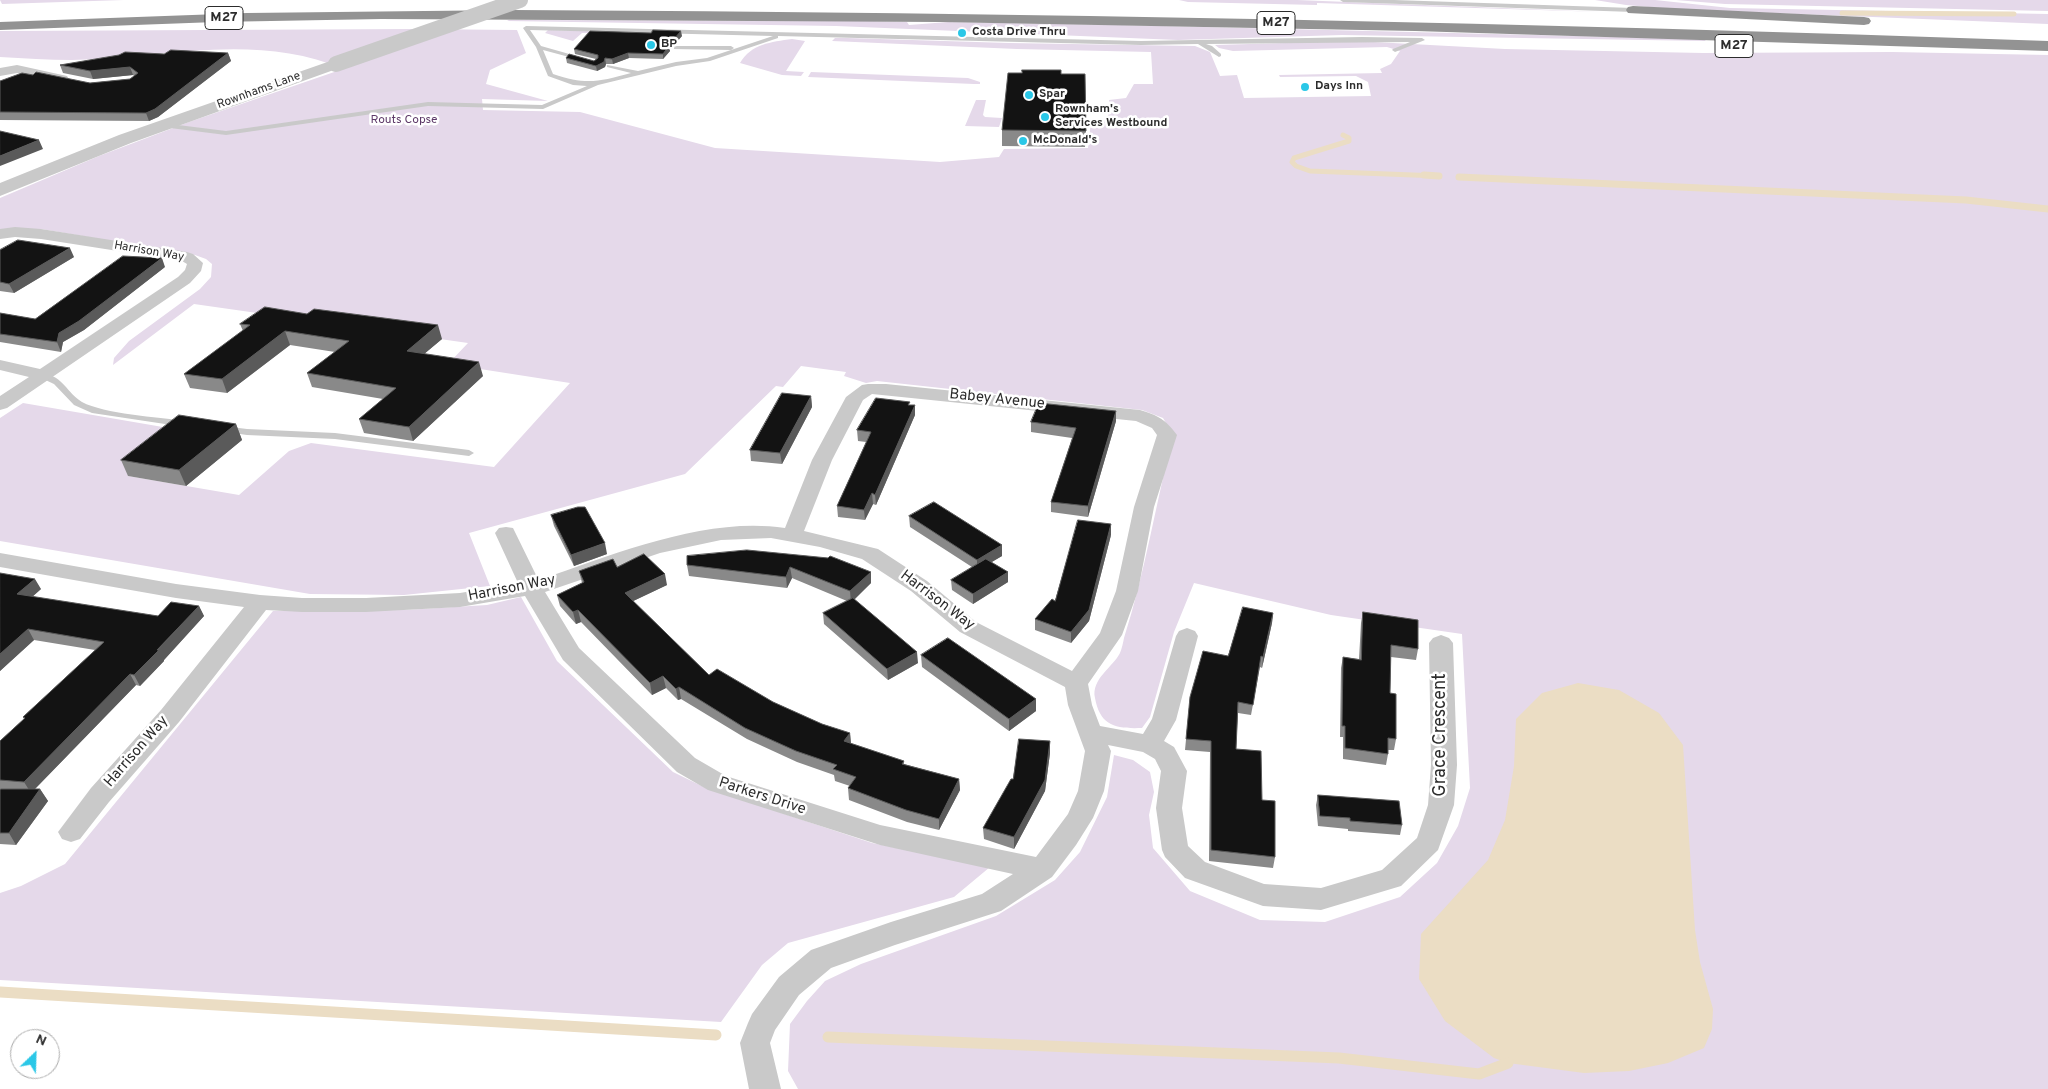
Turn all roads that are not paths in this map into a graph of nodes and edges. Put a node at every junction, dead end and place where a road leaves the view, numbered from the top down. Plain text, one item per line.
1 (520, 0) edge
2 (1343, 0) edge
3 (1487, 0) edge
4 (1591, 1) edge
5 (162, 6) dead end
6 (1517, 6) junction
7 (115, 8) junction
8 (1634, 10) junction
9 (0, 13) edge
10 (1883, 21) dead end
11 (95, 23) junction
12 (0, 26) edge
13 (526, 28) junction
14 (630, 30) junction
15 (784, 34) junction
16 (643, 36) edge
17 (1422, 40) junction
18 (1196, 42) junction
19 (2047, 42) edge
20 (539, 47) junction
21 (672, 48) edge
22 (740, 48) junction
23 (1395, 50) dead end
24 (1219, 55) dead end
25 (595, 62) edge
26 (13, 63) dead end
27 (609, 66) edge
28 (0, 71) edge
29 (638, 74) junction
30 (74, 81) edge
31 (596, 84) junction
32 (162, 125) junction
33 (0, 190) edge
34 (0, 234) edge
35 (0, 365) edge
36 (42, 375) junction
37 (0, 404) edge
38 (468, 454) dead end
39 (506, 533) dead end
40 (792, 535) junction
41 (0, 560) edge
42 (531, 588) junction
43 (260, 602) junction
44 (1187, 636) dead end
45 (1441, 643) dead end
46 (1076, 683) junction
47 (1091, 733) junction
48 (1150, 744) junction
49 (71, 832) dead end
50 (1042, 869) junction
51 (765, 1089) edge

1 - 32 street, Rownhams Lane, bridge
2 - 6 lane
3 - 6 lane
4 - 8 lane
5 - 7 highway, M27
6 - 8 lane
7 - 9 highway, M27
7 - 19 highway, M27
8 - 10 highway, M27
11 - 12 highway, M27
11 - 13 highway, M27
11 - 19 highway, M27
13 - 14 lane
13 - 20 lane
14 - 15 lane
14 - 16 lane
15 - 18 lane
15 - 22 lane
17 - 18 lane
17 - 19 highway, M27
17 - 23 lane
18 - 24 lane
20 - 25 lane
20 - 31 lane
21 - 22 lane
22 - 29 lane
26 - 28 street
27 - 29 lane
28 - 30 street
29 - 31 lane
31 - 32 lane
32 - 33 street, Rownhams Lane
34 - 36 street, Harrison Way
35 - 36 street
36 - 37 street, Harrison Way
36 - 38 lane
39 - 42 street, Parkers Drive
40 - 42 street, Harrison Way
40 - 46 street, Harrison Way
40 - 46 street, Babey Avenue
41 - 43 street, Harrison Way
42 - 43 street, Harrison Way
42 - 50 street, Parkers Drive
43 - 49 street, Harrison Way
44 - 48 street
45 - 48 street, Grace Crescent
46 - 47 street
47 - 48 street
47 - 50 street
50 - 51 street

